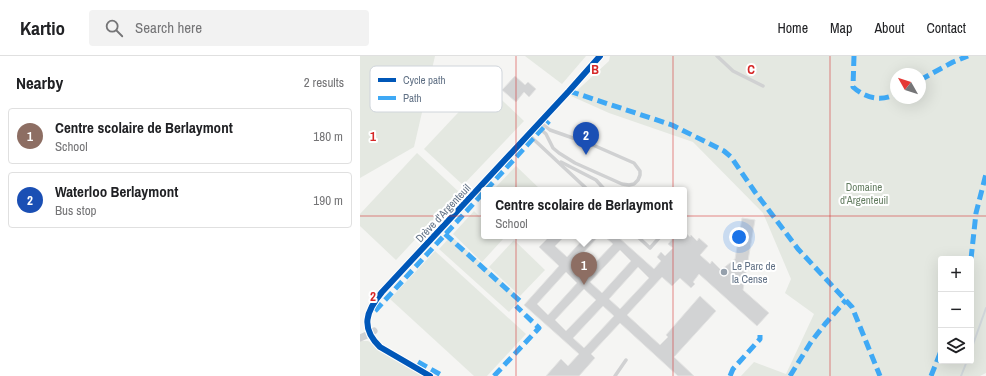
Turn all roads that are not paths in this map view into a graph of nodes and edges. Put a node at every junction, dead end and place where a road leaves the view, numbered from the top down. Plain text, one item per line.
1 (600, 56) edge
2 (717, 56) edge
3 (762, 86) dead end
4 (539, 124) junction
5 (528, 135) junction
6 (554, 159) junction
7 (599, 183) junction
8 (585, 187) edge
9 (598, 187) edge
10 (602, 187) edge
11 (640, 239) edge
12 (658, 239) edge
13 (372, 333) junction
14 (360, 338) edge
15 (626, 360) dead end
16 (430, 376) edge
17 (615, 376) edge

1 - 4 street, Drève d'Argenteuil
2 - 3 lane
4 - 4 lane
4 - 5 street, Drève d'Argenteuil
5 - 6 lane
5 - 13 street, Drève d'Argenteuil
6 - 7 lane
6 - 8 lane
7 - 9 lane
7 - 10 lane
11 - 12 lane
13 - 14 street
13 - 16 street
15 - 17 lane

